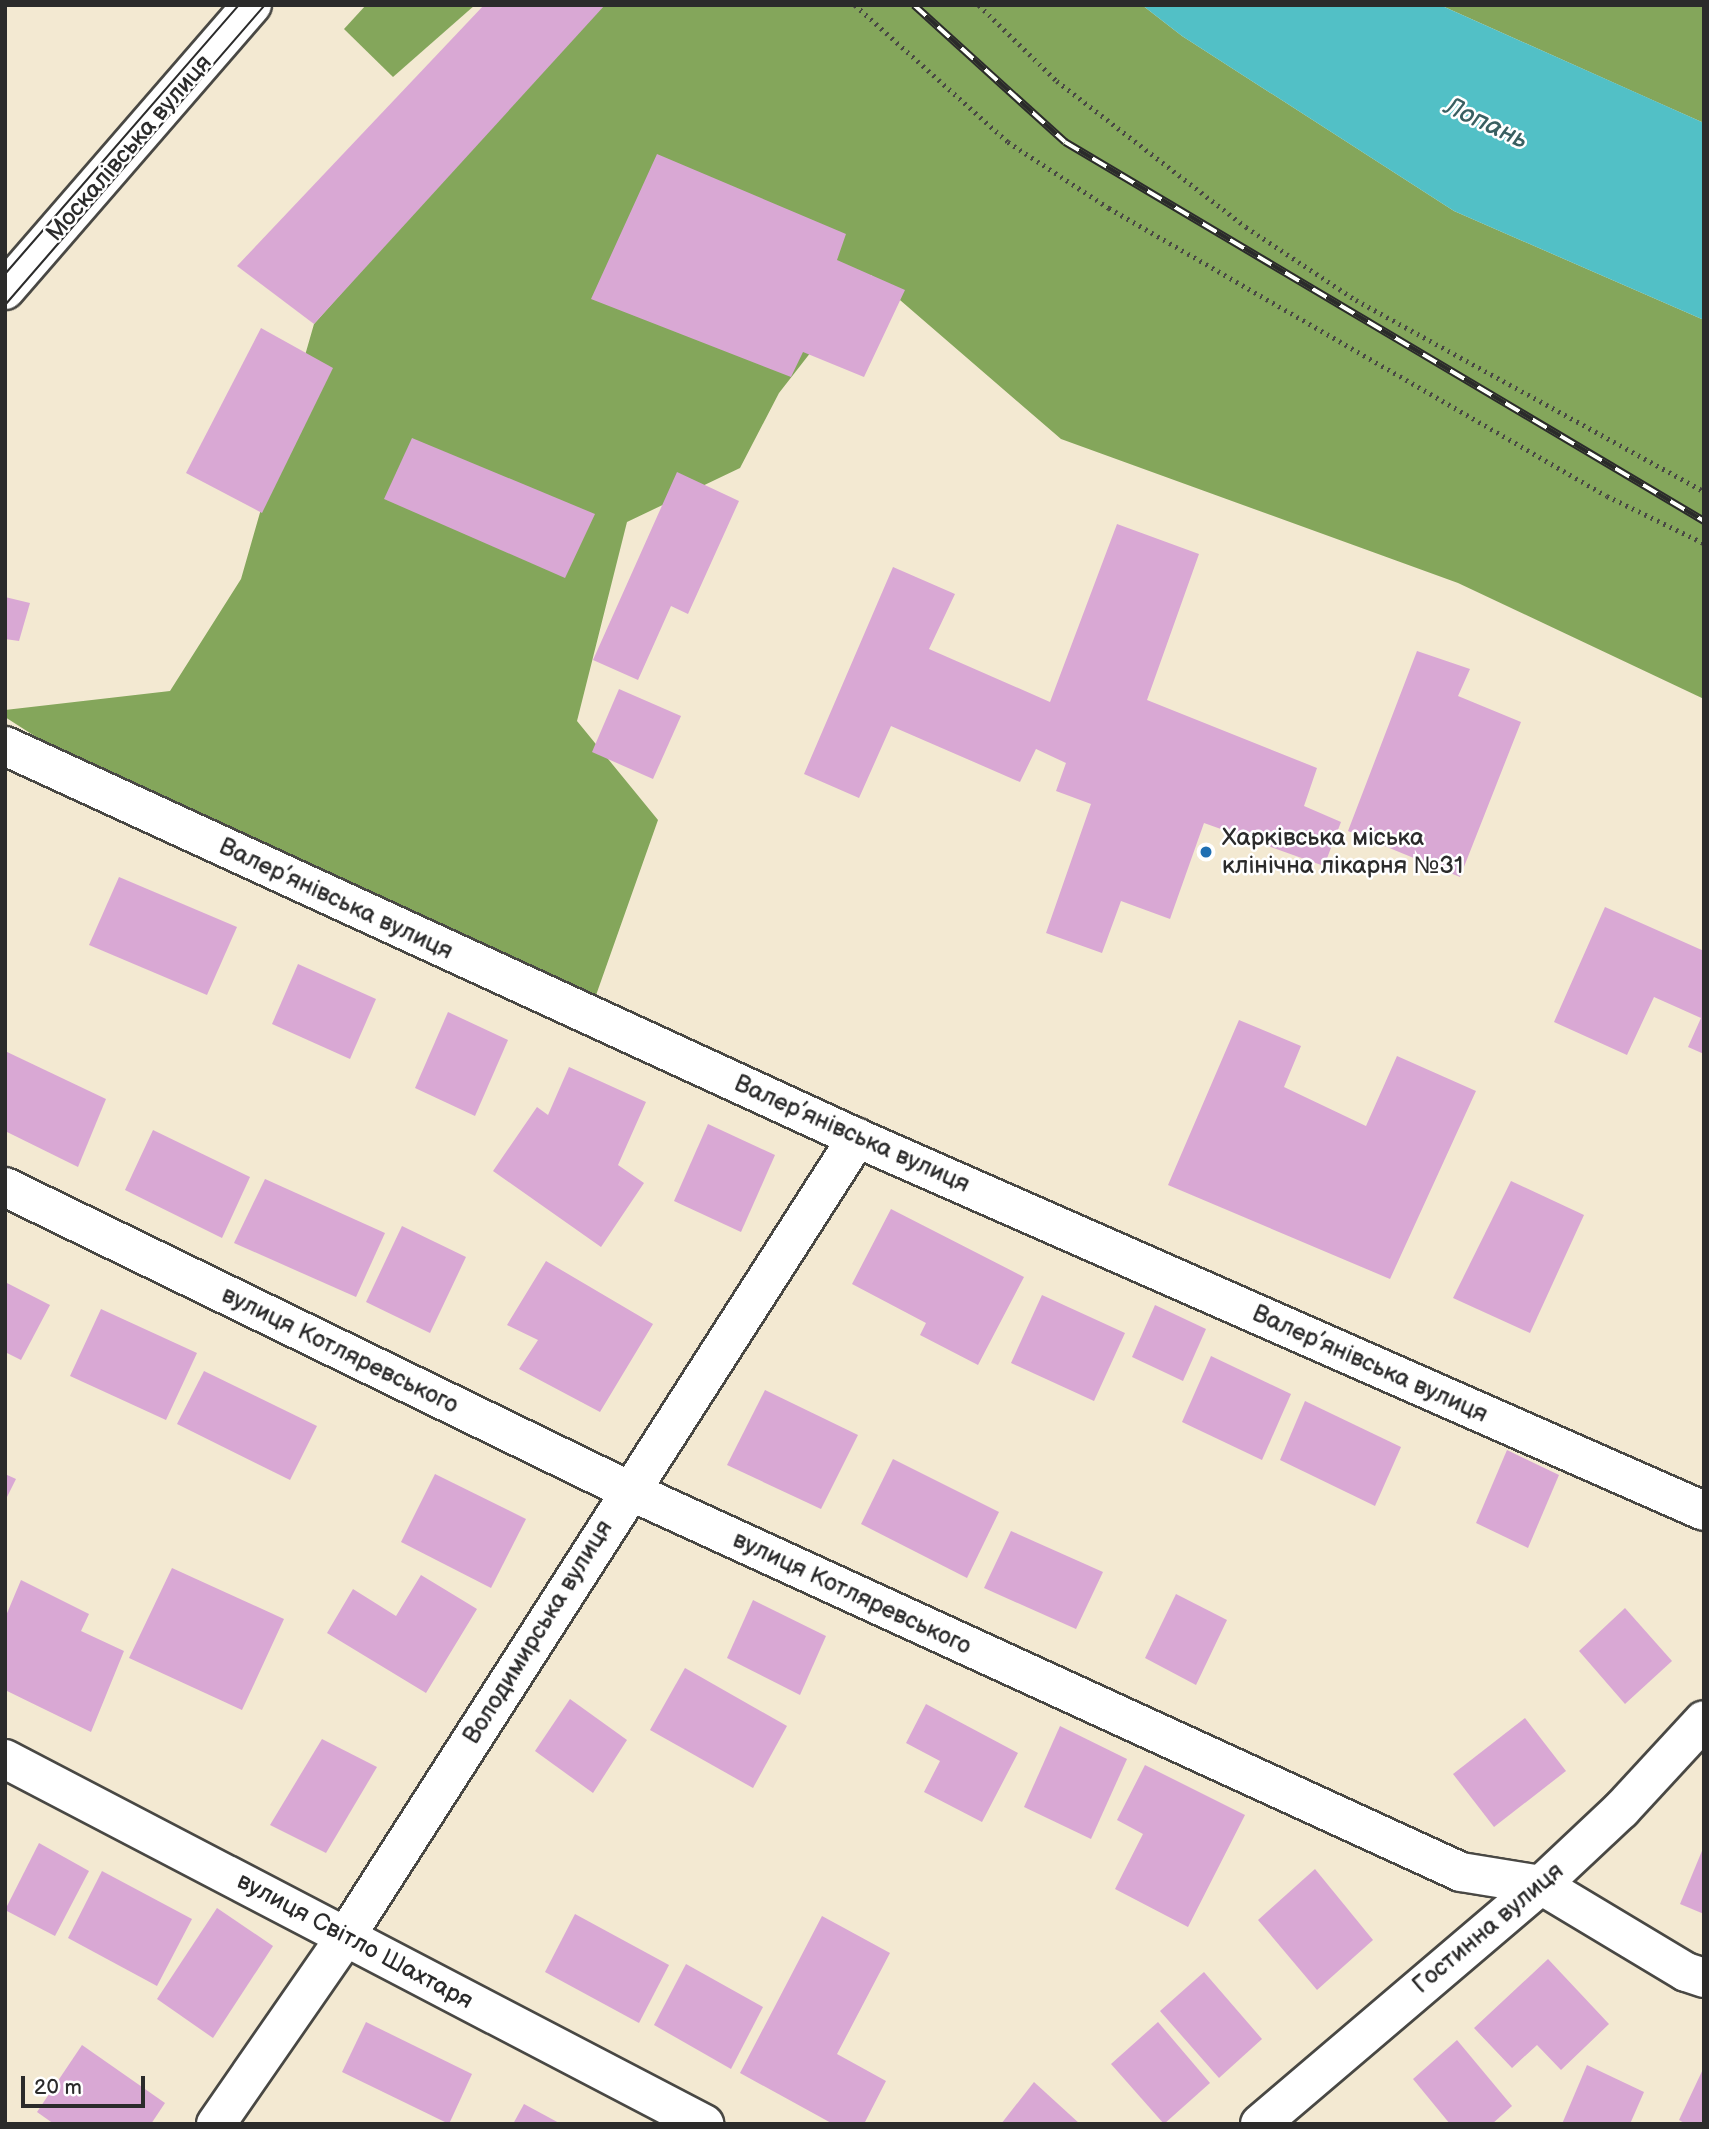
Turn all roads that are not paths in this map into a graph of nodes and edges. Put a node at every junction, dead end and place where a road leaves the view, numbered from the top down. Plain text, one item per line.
1 (252, 5) edge
2 (5, 290) edge
3 (5, 746) edge
4 (858, 1138) junction
5 (5, 1187) edge
6 (628, 1490) junction
7 (1704, 1511) edge
8 (1704, 1720) edge
9 (5, 1759) edge
10 (1541, 1885) junction
11 (346, 1936) junction
12 (1704, 1978) edge
13 (216, 2124) edge
14 (704, 2124) edge
15 (1260, 2124) edge

1 - 2 street, Москалівська вулиця
3 - 4 street, Валер’янівська вулиця
4 - 6 street, Володимирська вулиця
4 - 7 street, Валер’янівська вулиця
5 - 6 street, вулиця Котляревського
6 - 10 street, вулиця Котляревського
6 - 11 street, Володимирська вулиця
8 - 10 street, Гостинна вулиця
9 - 11 street, вулиця Світло Шахтаря
10 - 12 street, вулиця Котляревського
10 - 15 street, Гостинна вулиця
11 - 13 street, Володимирська вулиця
11 - 14 street, вулиця Світло Шахтаря

